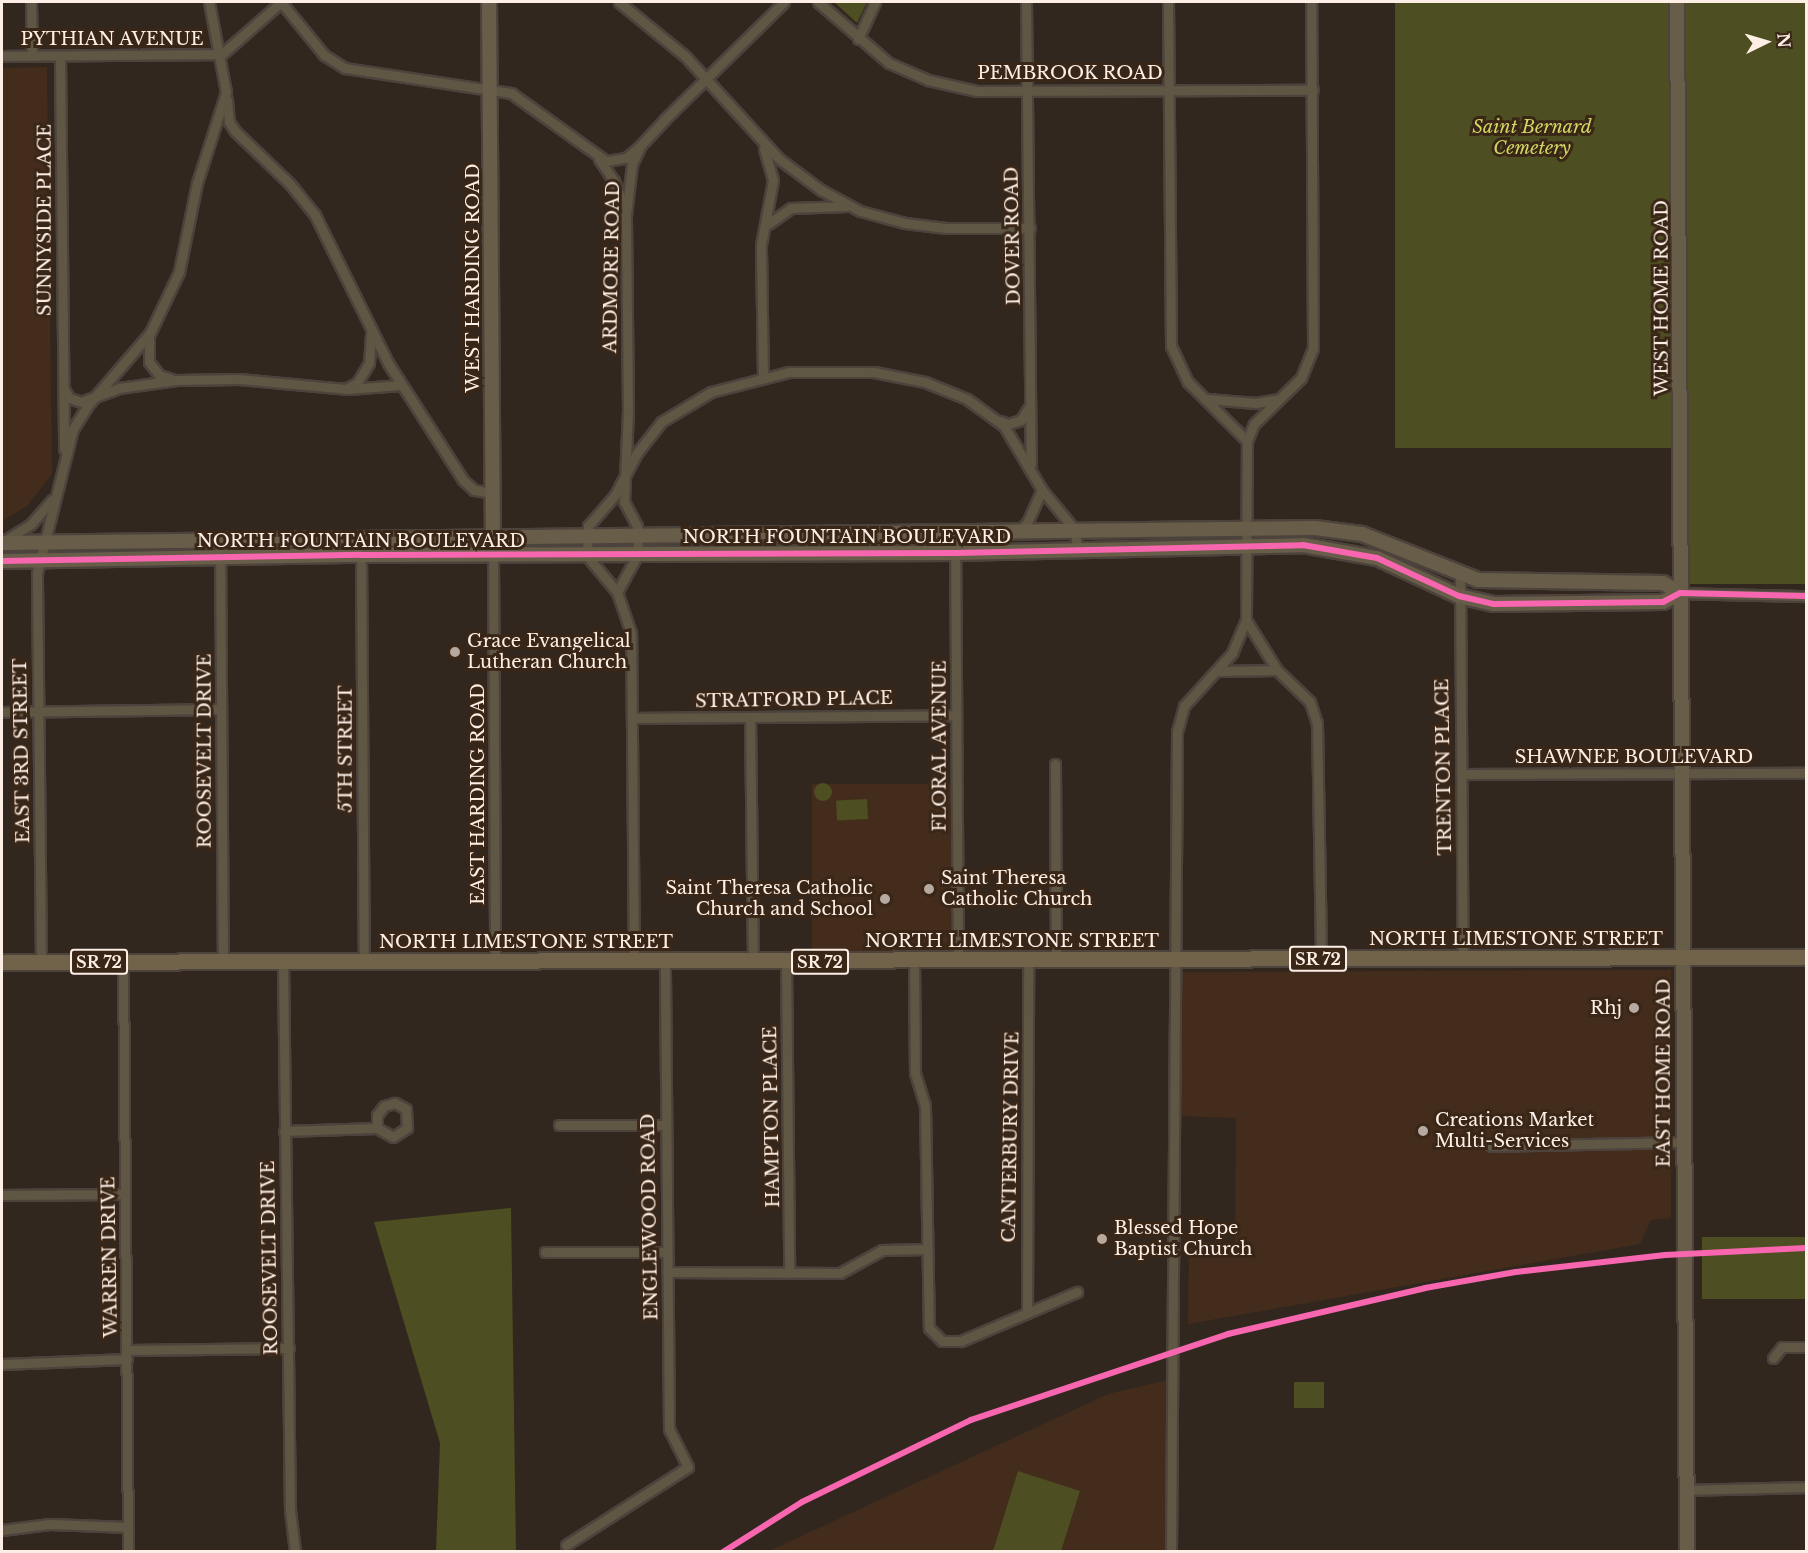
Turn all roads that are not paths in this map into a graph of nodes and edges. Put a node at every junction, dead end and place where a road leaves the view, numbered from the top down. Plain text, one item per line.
1 (31, 2) edge
2 (209, 2) edge
3 (281, 2) edge
4 (489, 2) edge
5 (619, 2) edge
6 (784, 2) edge
7 (819, 2) edge
8 (875, 2) edge
9 (1026, 2) edge
10 (1168, 2) edge
11 (1311, 2) edge
12 (1677, 2) edge
13 (858, 39) junction
14 (222, 54) junction
15 (2, 56) edge
16 (32, 56) junction
17 (60, 56) junction
18 (706, 79) junction
19 (490, 88) junction
20 (1169, 90) junction
21 (1313, 90) junction
22 (226, 92) junction
23 (1026, 92) junction
24 (760, 141) junction
25 (641, 145) junction
26 (595, 155) junction
27 (852, 207) junction
28 (626, 215) junction
29 (765, 227) junction
30 (1030, 228) junction
31 (369, 322) junction
32 (150, 333) junction
33 (763, 376) junction
34 (176, 380) junction
35 (63, 385) junction
36 (401, 385) junction
37 (346, 389) junction
38 (96, 396) junction
39 (1207, 399) junction
40 (1278, 399) junction
41 (1030, 403) junction
42 (998, 420) junction
43 (1247, 441) junction
44 (63, 465) junction
45 (1031, 470) junction
46 (626, 475) junction
47 (1042, 490) junction
48 (492, 493) junction
49 (55, 496) junction
50 (1246, 528) junction
51 (1075, 530) junction
52 (956, 531) junction
53 (1019, 531) junction
54 (638, 532) junction
55 (588, 533) junction
56 (493, 534) junction
57 (361, 537) junction
58 (220, 539) junction
59 (2, 542) edge
60 (47, 542) junction
61 (1246, 547) junction
62 (1077, 550) junction
63 (956, 553) junction
64 (493, 554) junction
65 (638, 554) junction
66 (361, 555) junction
67 (588, 556) junction
68 (220, 557) junction
69 (40, 558) junction
70 (2, 561) edge
71 (1460, 575) junction
72 (617, 592) junction
73 (1680, 594) junction
74 (1459, 597) junction
75 (1806, 597) edge
76 (1246, 620) junction
77 (1277, 670) junction
78 (1218, 671) junction
79 (220, 709) junction
80 (37, 711) junction
81 (2, 712) edge
82 (956, 715) junction
83 (750, 717) junction
84 (632, 718) junction
85 (1055, 764) dead end
86 (1806, 773) edge
87 (1461, 774) junction
88 (1681, 774) junction
89 (1681, 957) junction
90 (1806, 957) edge
91 (1463, 958) junction
92 (1321, 959) junction
93 (1056, 960) junction
94 (1178, 960) junction
95 (40, 961) junction
96 (914, 961) junction
97 (957, 961) junction
98 (1028, 961) junction
99 (2, 962) edge
100 (223, 962) junction
101 (283, 962) junction
102 (364, 962) junction
103 (495, 962) junction
104 (634, 962) junction
105 (665, 962) junction
106 (753, 962) junction
107 (786, 962) junction
108 (123, 963) junction
109 (559, 1125) dead end
110 (666, 1125) junction
111 (377, 1128) dead end
112 (284, 1131) junction
113 (1683, 1142) junction
114 (1491, 1146) dead end
115 (125, 1194) junction
116 (2, 1195) edge
117 (927, 1249) junction
118 (545, 1252) dead end
119 (667, 1252) junction
120 (667, 1272) junction
121 (789, 1273) junction
122 (1077, 1292) dead end
123 (1027, 1313) junction
124 (1806, 1347) edge
125 (289, 1348) junction
126 (127, 1355) junction
127 (1773, 1358) dead end
128 (2, 1364) edge
129 (1806, 1487) edge
130 (1686, 1490) junction
131 (128, 1527) junction
132 (2, 1530) edge
133 (566, 1545) dead end
134 (128, 1551) edge
135 (295, 1551) edge
136 (1171, 1551) edge
137 (1687, 1551) edge

1 - 16 street
2 - 14 street
3 - 14 street
3 - 19 street
4 - 19 street, WEST HARDING ROAD
5 - 18 street
6 - 18 street, ARDMORE ROAD
7 - 13 street, PEMBROOK ROAD
8 - 13 street
9 - 23 street, DOVER ROAD
10 - 20 street
11 - 21 street
12 - 73 street, WEST HOME ROAD
13 - 23 street, PEMBROOK ROAD
14 - 17 street, PYTHIAN AVENUE
14 - 22 street
15 - 16 street, PYTHIAN AVENUE
16 - 17 street, PYTHIAN AVENUE
17 - 35 street, SUNNYSIDE PLACE
18 - 24 street
18 - 25 street, ARDMORE ROAD
19 - 26 street
19 - 48 street, WEST HARDING ROAD
20 - 21 street, PEMBROOK ROAD
20 - 23 street, PEMBROOK ROAD
20 - 39 street
21 - 40 street
22 - 31 street
22 - 32 street
23 - 30 street, DOVER ROAD
24 - 27 street
24 - 29 street
25 - 26 street
25 - 28 street, ARDMORE ROAD
26 - 28 street
27 - 29 street
27 - 30 street
28 - 46 street, ARDMORE ROAD
29 - 33 street
30 - 41 street, DOVER ROAD
31 - 36 street
31 - 37 street
32 - 34 street
32 - 38 street
33 - 42 street
33 - 46 street
34 - 37 street
34 - 38 street
35 - 38 street
35 - 44 street, SUNNYSIDE PLACE
36 - 37 street
36 - 48 street
38 - 44 street
39 - 40 street
39 - 43 street
40 - 43 street
41 - 42 street
41 - 45 street, DOVER ROAD
42 - 45 street
43 - 50 street
44 - 49 street, EAST 3RD STREET
45 - 47 street
46 - 54 street, ARDMORE ROAD
46 - 55 street
47 - 51 street
47 - 53 street
48 - 56 street, WEST HARDING ROAD
49 - 59 street
49 - 60 street, EAST 3RD STREET
50 - 51 street, NORTH FOUNTAIN BOULEVARD
50 - 61 street
50 - 71 street, NORTH FOUNTAIN BOULEVARD
51 - 53 street, NORTH FOUNTAIN BOULEVARD
51 - 62 street
52 - 53 street, NORTH FOUNTAIN BOULEVARD
52 - 54 street, NORTH FOUNTAIN BOULEVARD
52 - 63 street, FLORAL AVENUE
54 - 55 street, NORTH FOUNTAIN BOULEVARD
54 - 65 street, ARDMORE ROAD
55 - 56 street, NORTH FOUNTAIN BOULEVARD
55 - 67 street
56 - 57 street, NORTH FOUNTAIN BOULEVARD
56 - 64 street, WEST HARDING ROAD
57 - 58 street, NORTH FOUNTAIN BOULEVARD
57 - 66 street, 5TH STREET
58 - 60 street, NORTH FOUNTAIN BOULEVARD
58 - 68 street, ROOSEVELT DRIVE
59 - 60 street, NORTH FOUNTAIN BOULEVARD
60 - 69 street, EAST 3RD STREET
61 - 62 street, NORTH FOUNTAIN BOULEVARD
61 - 74 street, NORTH FOUNTAIN BOULEVARD
61 - 76 street
62 - 63 street, NORTH FOUNTAIN BOULEVARD
63 - 65 street, NORTH FOUNTAIN BOULEVARD
63 - 82 street, FLORAL AVENUE
64 - 66 street, NORTH FOUNTAIN BOULEVARD
64 - 67 street, NORTH FOUNTAIN BOULEVARD
64 - 103 street, EAST HARDING ROAD
65 - 67 street, NORTH FOUNTAIN BOULEVARD
65 - 72 street
66 - 68 street, NORTH FOUNTAIN BOULEVARD
66 - 102 street, 5TH STREET
67 - 72 street
68 - 69 street, NORTH FOUNTAIN BOULEVARD
68 - 79 street, ROOSEVELT DRIVE
69 - 70 street, NORTH FOUNTAIN BOULEVARD
69 - 80 street, EAST 3RD STREET
71 - 73 street, NORTH FOUNTAIN BOULEVARD
71 - 74 street, TRENTON PLACE
72 - 84 street
73 - 74 street, NORTH FOUNTAIN BOULEVARD
73 - 75 street
73 - 88 street, EAST HOME ROAD
74 - 87 street, TRENTON PLACE
76 - 77 street
76 - 78 street
77 - 78 street
77 - 92 street
78 - 94 street
79 - 80 street
79 - 100 street, ROOSEVELT DRIVE
80 - 81 street
80 - 95 street, EAST 3RD STREET
82 - 83 street, STRATFORD PLACE
82 - 97 street, FLORAL AVENUE
83 - 84 street, STRATFORD PLACE
83 - 106 street
84 - 104 street
85 - 93 street
86 - 88 street, SHAWNEE BOULEVARD
87 - 88 street, SHAWNEE BOULEVARD
87 - 91 street, TRENTON PLACE
88 - 89 street, EAST HOME ROAD
89 - 90 main road, NORTH LIMESTONE STREET / SR 72
89 - 91 main road, NORTH LIMESTONE STREET / SR 72
89 - 113 street, EAST HOME ROAD
91 - 92 main road, NORTH LIMESTONE STREET / SR 72
92 - 94 main road, NORTH LIMESTONE STREET / SR 72
93 - 94 main road, NORTH LIMESTONE STREET / SR 72
93 - 98 main road, NORTH LIMESTONE STREET / SR 72
94 - 136 street
95 - 99 main road, NORTH LIMESTONE STREET / SR 72
95 - 108 main road, NORTH LIMESTONE STREET / SR 72
96 - 97 main road, NORTH LIMESTONE STREET / SR 72
96 - 107 main road, NORTH LIMESTONE STREET / SR 72
96 - 117 street
97 - 98 main road, NORTH LIMESTONE STREET / SR 72
98 - 123 street, CANTERBURY DRIVE
100 - 101 main road, NORTH LIMESTONE STREET / SR 72
100 - 108 main road, NORTH LIMESTONE STREET / SR 72
101 - 102 main road, NORTH LIMESTONE STREET / SR 72
101 - 112 street, ROOSEVELT DRIVE
102 - 103 main road, NORTH LIMESTONE STREET / SR 72
103 - 104 main road, NORTH LIMESTONE STREET / SR 72
104 - 105 main road, NORTH LIMESTONE STREET / SR 72
105 - 106 main road, NORTH LIMESTONE STREET / SR 72
105 - 110 street, ENGLEWOOD ROAD
106 - 107 main road, NORTH LIMESTONE STREET / SR 72
107 - 121 street, HAMPTON PLACE
108 - 115 street, WARREN DRIVE
109 - 110 street
110 - 119 street, ENGLEWOOD ROAD
111 - 112 street
112 - 125 street, ROOSEVELT DRIVE
113 - 114 street
113 - 130 street, EAST HOME ROAD
115 - 116 street
115 - 126 street, WARREN DRIVE
117 - 121 street
117 - 123 street
118 - 119 street
119 - 120 street, ENGLEWOOD ROAD
120 - 121 street
120 - 133 street, ENGLEWOOD ROAD
122 - 123 street
124 - 127 street
125 - 126 street
125 - 135 street, ROOSEVELT DRIVE
126 - 128 street
126 - 131 street, WARREN DRIVE
129 - 130 street
130 - 137 street, EAST HOME ROAD
131 - 132 street
131 - 134 street, WARREN DRIVE

